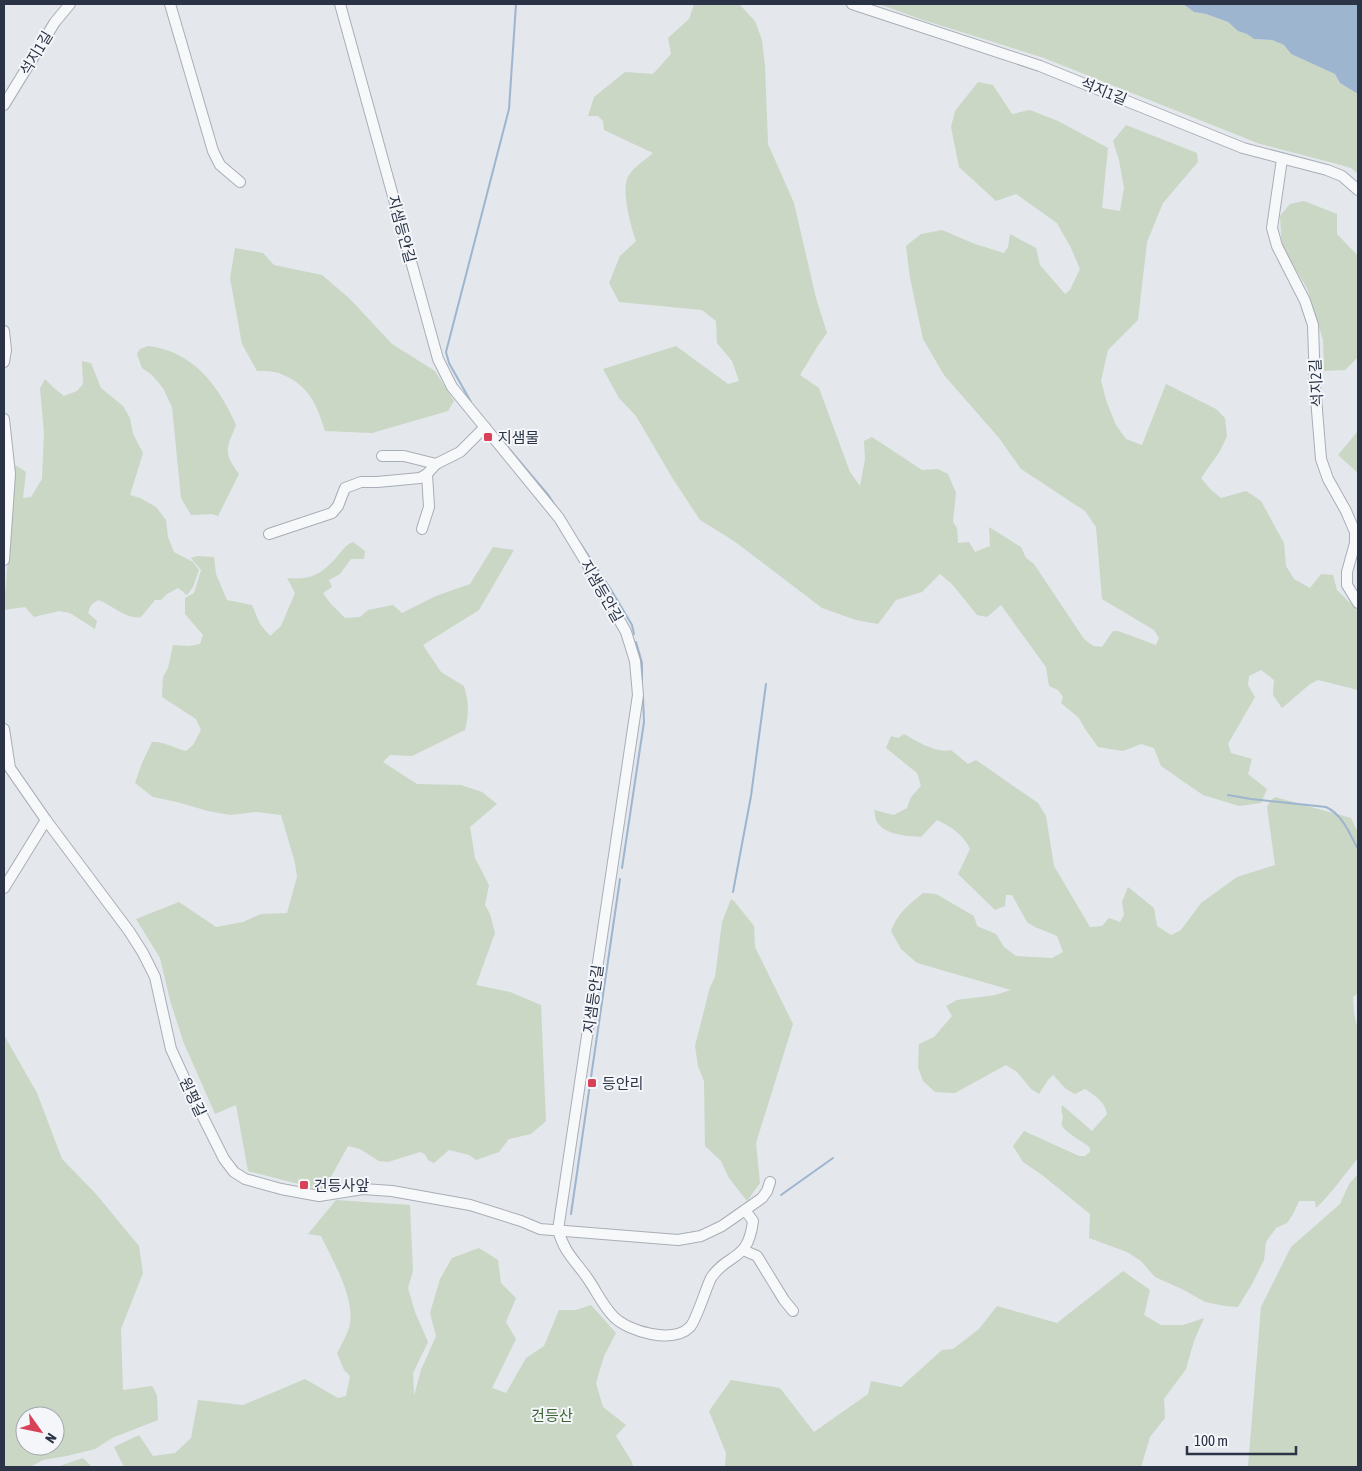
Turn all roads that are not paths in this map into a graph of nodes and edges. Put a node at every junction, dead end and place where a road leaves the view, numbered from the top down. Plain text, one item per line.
1 (70, 4) edge
2 (170, 4) edge
3 (340, 4) edge
4 (852, 4) edge
5 (4, 105) edge
6 (1282, 160) junction
7 (240, 182) dead end
8 (1355, 187) edge
9 (4, 331) edge
10 (4, 362) edge
11 (4, 419) edge
12 (485, 428) junction
13 (382, 456) dead end
14 (436, 464) junction
15 (427, 474) junction
16 (422, 529) dead end
17 (269, 534) dead end
18 (4, 560) edge
19 (1358, 603) edge
20 (4, 729) edge
21 (46, 820) junction
22 (4, 888) edge
23 (770, 1182) dead end
24 (745, 1210) junction
25 (558, 1230) junction
26 (743, 1250) junction
27 (793, 1311) dead end

1 - 5 street, 석지1길
2 - 7 street
3 - 12 street, 지샘등안길
4 - 6 street, 석지1길
6 - 8 street, 석지1길
6 - 19 street, 석지2길
9 - 10 street
11 - 18 street
12 - 14 street
12 - 25 street, 지샘등안길
13 - 14 street
14 - 15 street
15 - 16 street
15 - 17 street
20 - 21 street, 원평길
21 - 22 street
21 - 25 street, 원평길
23 - 24 street
24 - 25 street
24 - 26 street
25 - 26 street
26 - 27 street

